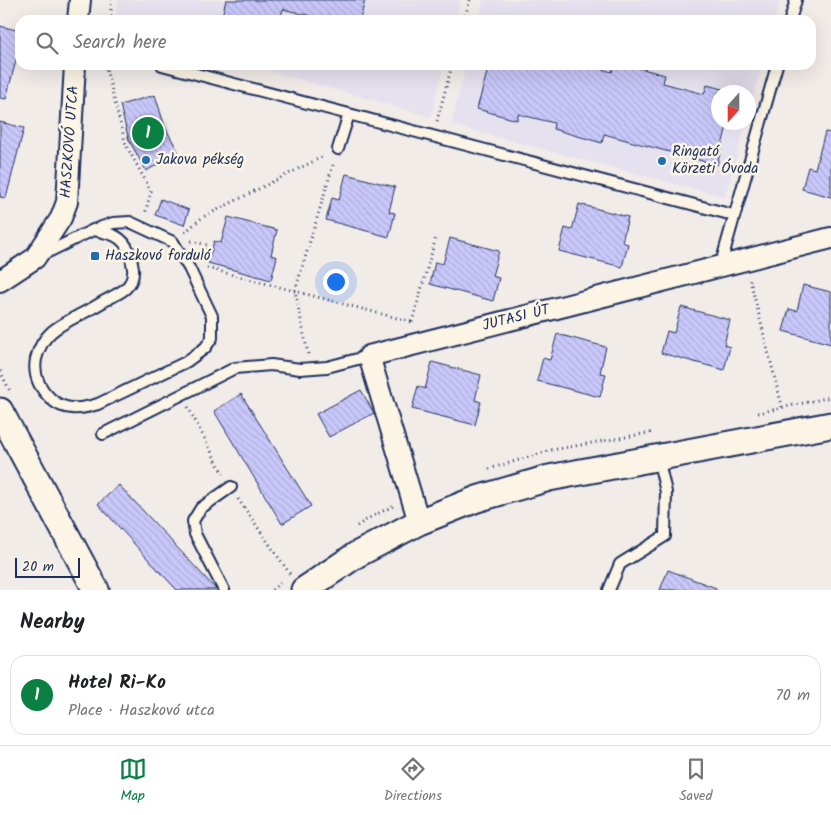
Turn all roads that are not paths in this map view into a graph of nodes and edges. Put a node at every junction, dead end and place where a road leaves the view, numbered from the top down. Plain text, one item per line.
1 (80, 0) edge
2 (796, 0) edge
3 (78, 15) edge
4 (792, 15) edge
5 (75, 70) edge
6 (181, 70) edge
7 (776, 70) edge
8 (349, 114) junction
9 (338, 150) road end
10 (733, 215) junction
11 (92, 230) junction
12 (831, 238) edge
13 (35, 258) junction
14 (720, 266) junction
15 (0, 281) edge
16 (369, 356) junction
17 (2, 420) edge
18 (831, 424) edge
19 (103, 434) dead end
20 (658, 458) junction
21 (230, 488) dead end
22 (419, 522) junction
23 (96, 590) edge
24 (224, 590) edge
25 (304, 590) edge
26 (609, 590) edge

1 - 3 street
2 - 4 lane
5 - 13 street, HASZKOVÓ UTCA
6 - 8 lane
7 - 10 lane
8 - 9 lane
8 - 10 lane
10 - 14 lane
11 - 11 lane
11 - 13 lane
12 - 14 street, JUTASI ÚT
13 - 15 street, HASZKOVÓ UTCA
14 - 16 street, JUTASI ÚT
16 - 19 lane
16 - 22 street
17 - 23 street
18 - 20 street
20 - 22 street
20 - 26 lane
21 - 24 lane
22 - 25 street

